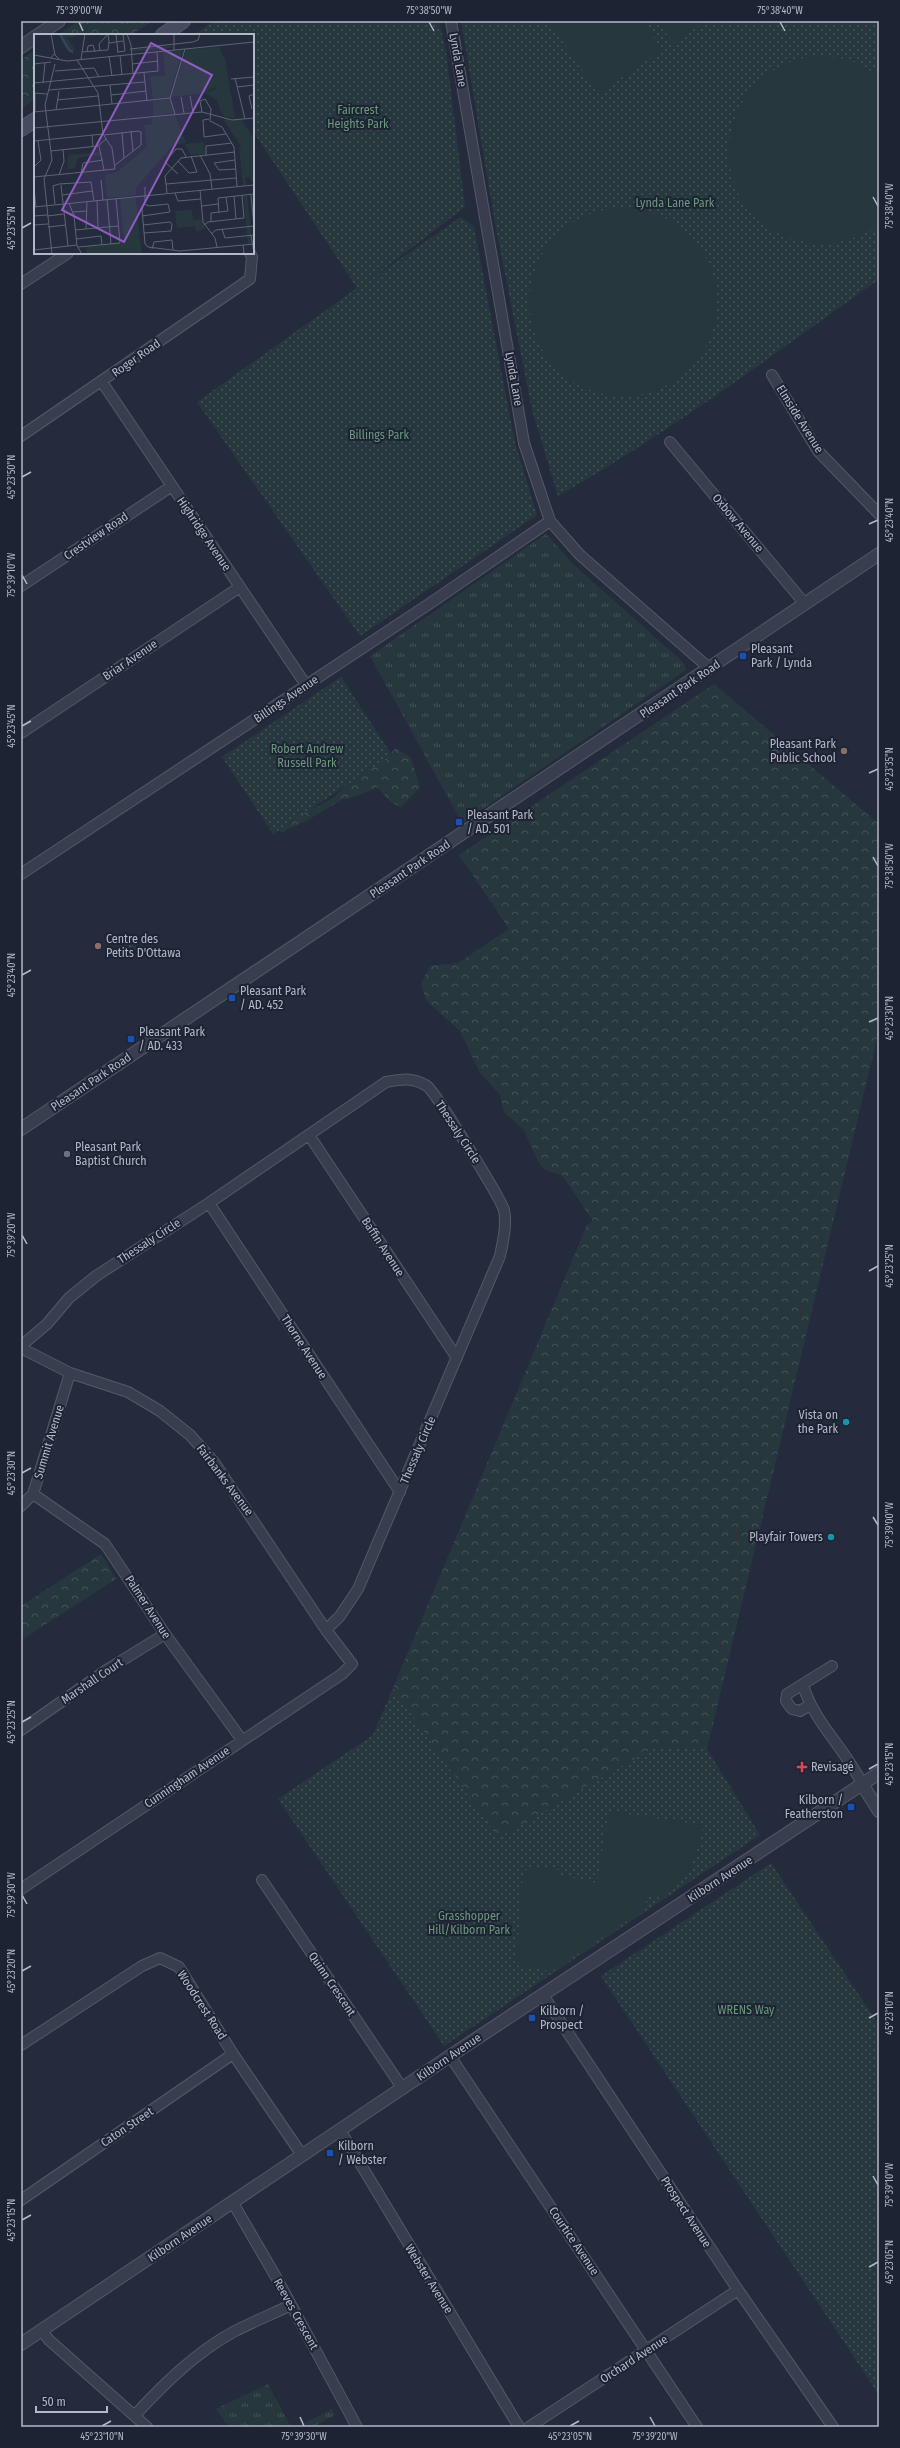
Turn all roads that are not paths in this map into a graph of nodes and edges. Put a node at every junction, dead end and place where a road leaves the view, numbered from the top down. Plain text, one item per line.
1 (59, 21) edge
2 (183, 21) edge
3 (451, 21) edge
4 (40, 34) edge
5 (164, 34) edge
6 (34, 38) edge
7 (21, 47) edge
8 (34, 121) edge
9 (21, 129) edge
10 (66, 254) edge
11 (250, 254) edge
12 (21, 284) edge
13 (772, 375) dead end
14 (102, 382) junction
15 (21, 436) edge
16 (670, 442) dead end
17 (172, 486) junction
18 (879, 514) edge
19 (550, 521) junction
20 (879, 554) edge
21 (21, 586) edge
22 (240, 587) junction
23 (805, 604) junction
24 (709, 668) junction
25 (306, 685) junction
26 (21, 733) edge
27 (21, 874) edge
28 (21, 1129) edge
29 (309, 1135) junction
30 (209, 1203) junction
31 (21, 1347) edge
32 (457, 1358) junction
33 (70, 1373) junction
34 (400, 1492) junction
35 (33, 1494) junction
36 (21, 1506) edge
37 (326, 1630) junction
38 (165, 1634) junction
39 (352, 1664) joint
40 (832, 1666) dead end
41 (803, 1685) junction
42 (810, 1705) junction
43 (21, 1730) edge
44 (242, 1740) junction
45 (879, 1773) edge
46 (862, 1784) junction
47 (879, 1812) edge
48 (262, 1880) dead end
49 (21, 1889) edge
50 (543, 1995) junction
51 (21, 2045) edge
52 (233, 2054) junction
53 (450, 2056) junction
54 (403, 2089) junction
55 (340, 2130) junction
56 (302, 2155) junction
57 (21, 2200) edge
58 (233, 2203) junction
59 (738, 2290) junction
60 (291, 2306) junction
61 (42, 2331) junction
62 (21, 2344) edge
63 (647, 2350) junction
64 (135, 2415) junction
65 (147, 2427) edge
66 (357, 2427) edge
67 (519, 2427) edge
68 (529, 2427) edge
69 (697, 2427) edge
70 (833, 2427) edge

1 - 4 street
2 - 5 main road
3 - 19 street, Lynda Lane
6 - 7 street
8 - 9 main road
10 - 12 street
11 - 14 street, Roger Road
13 - 18 street, Elmside Avenue
14 - 15 street, Roger Road
14 - 17 street, Highridge Avenue
16 - 23 street, Oxbow Avenue
17 - 21 street, Crestview Road
17 - 22 street, Highridge Avenue
19 - 24 street, Lynda Lane
19 - 25 street, Billings Avenue
20 - 23 street, Pleasant Park Road
22 - 25 street, Highridge Avenue
22 - 26 street, Briar Avenue
23 - 24 street, Pleasant Park Road
24 - 28 street, Pleasant Park Road
25 - 27 street, Billings Avenue
29 - 30 street, Thessaly Circle
29 - 32 street, Baffin Avenue
29 - 32 street, Thessaly Circle
30 - 31 street, Thessaly Circle
30 - 34 street, Thorne Avenue
31 - 33 street, Fairbanks Avenue
32 - 34 street, Thessaly Circle
33 - 35 street, Summit Avenue
33 - 37 street, Fairbanks Avenue
34 - 37 street, Thessaly Circle
35 - 36 street, Summit Avenue
35 - 38 street, Palmer Avenue
37 - 39 street, Fairbanks Avenue
38 - 43 street, Marshall Court
38 - 44 street, Palmer Avenue
39 - 44 street, Cunningham Avenue
40 - 41 street
41 - 42 street
41 - 42 street
42 - 46 street
44 - 49 street, Cunningham Avenue
45 - 46 street, Kilborn Avenue
46 - 47 street
46 - 50 street, Kilborn Avenue
48 - 54 street, Quinn Crescent
50 - 53 street, Kilborn Avenue
50 - 59 street, Prospect Avenue
51 - 52 street, Woodcrest Road
52 - 56 street, Woodcrest Road
52 - 57 street, Caton Street
53 - 54 street, Kilborn Avenue
53 - 63 street, Courtice Avenue
54 - 55 street, Kilborn Avenue
55 - 56 street, Kilborn Avenue
55 - 67 street, Webster Avenue
56 - 58 street, Kilborn Avenue
58 - 60 street, Reeves Crescent
58 - 61 street, Kilborn Avenue
59 - 63 street, Orchard Avenue
59 - 70 street, Prospect Avenue
60 - 64 street
60 - 66 street, Reeves Crescent
61 - 62 street, Kilborn Avenue
61 - 64 street
63 - 68 street, Orchard Avenue
63 - 69 street, Courtice Avenue
64 - 65 street

